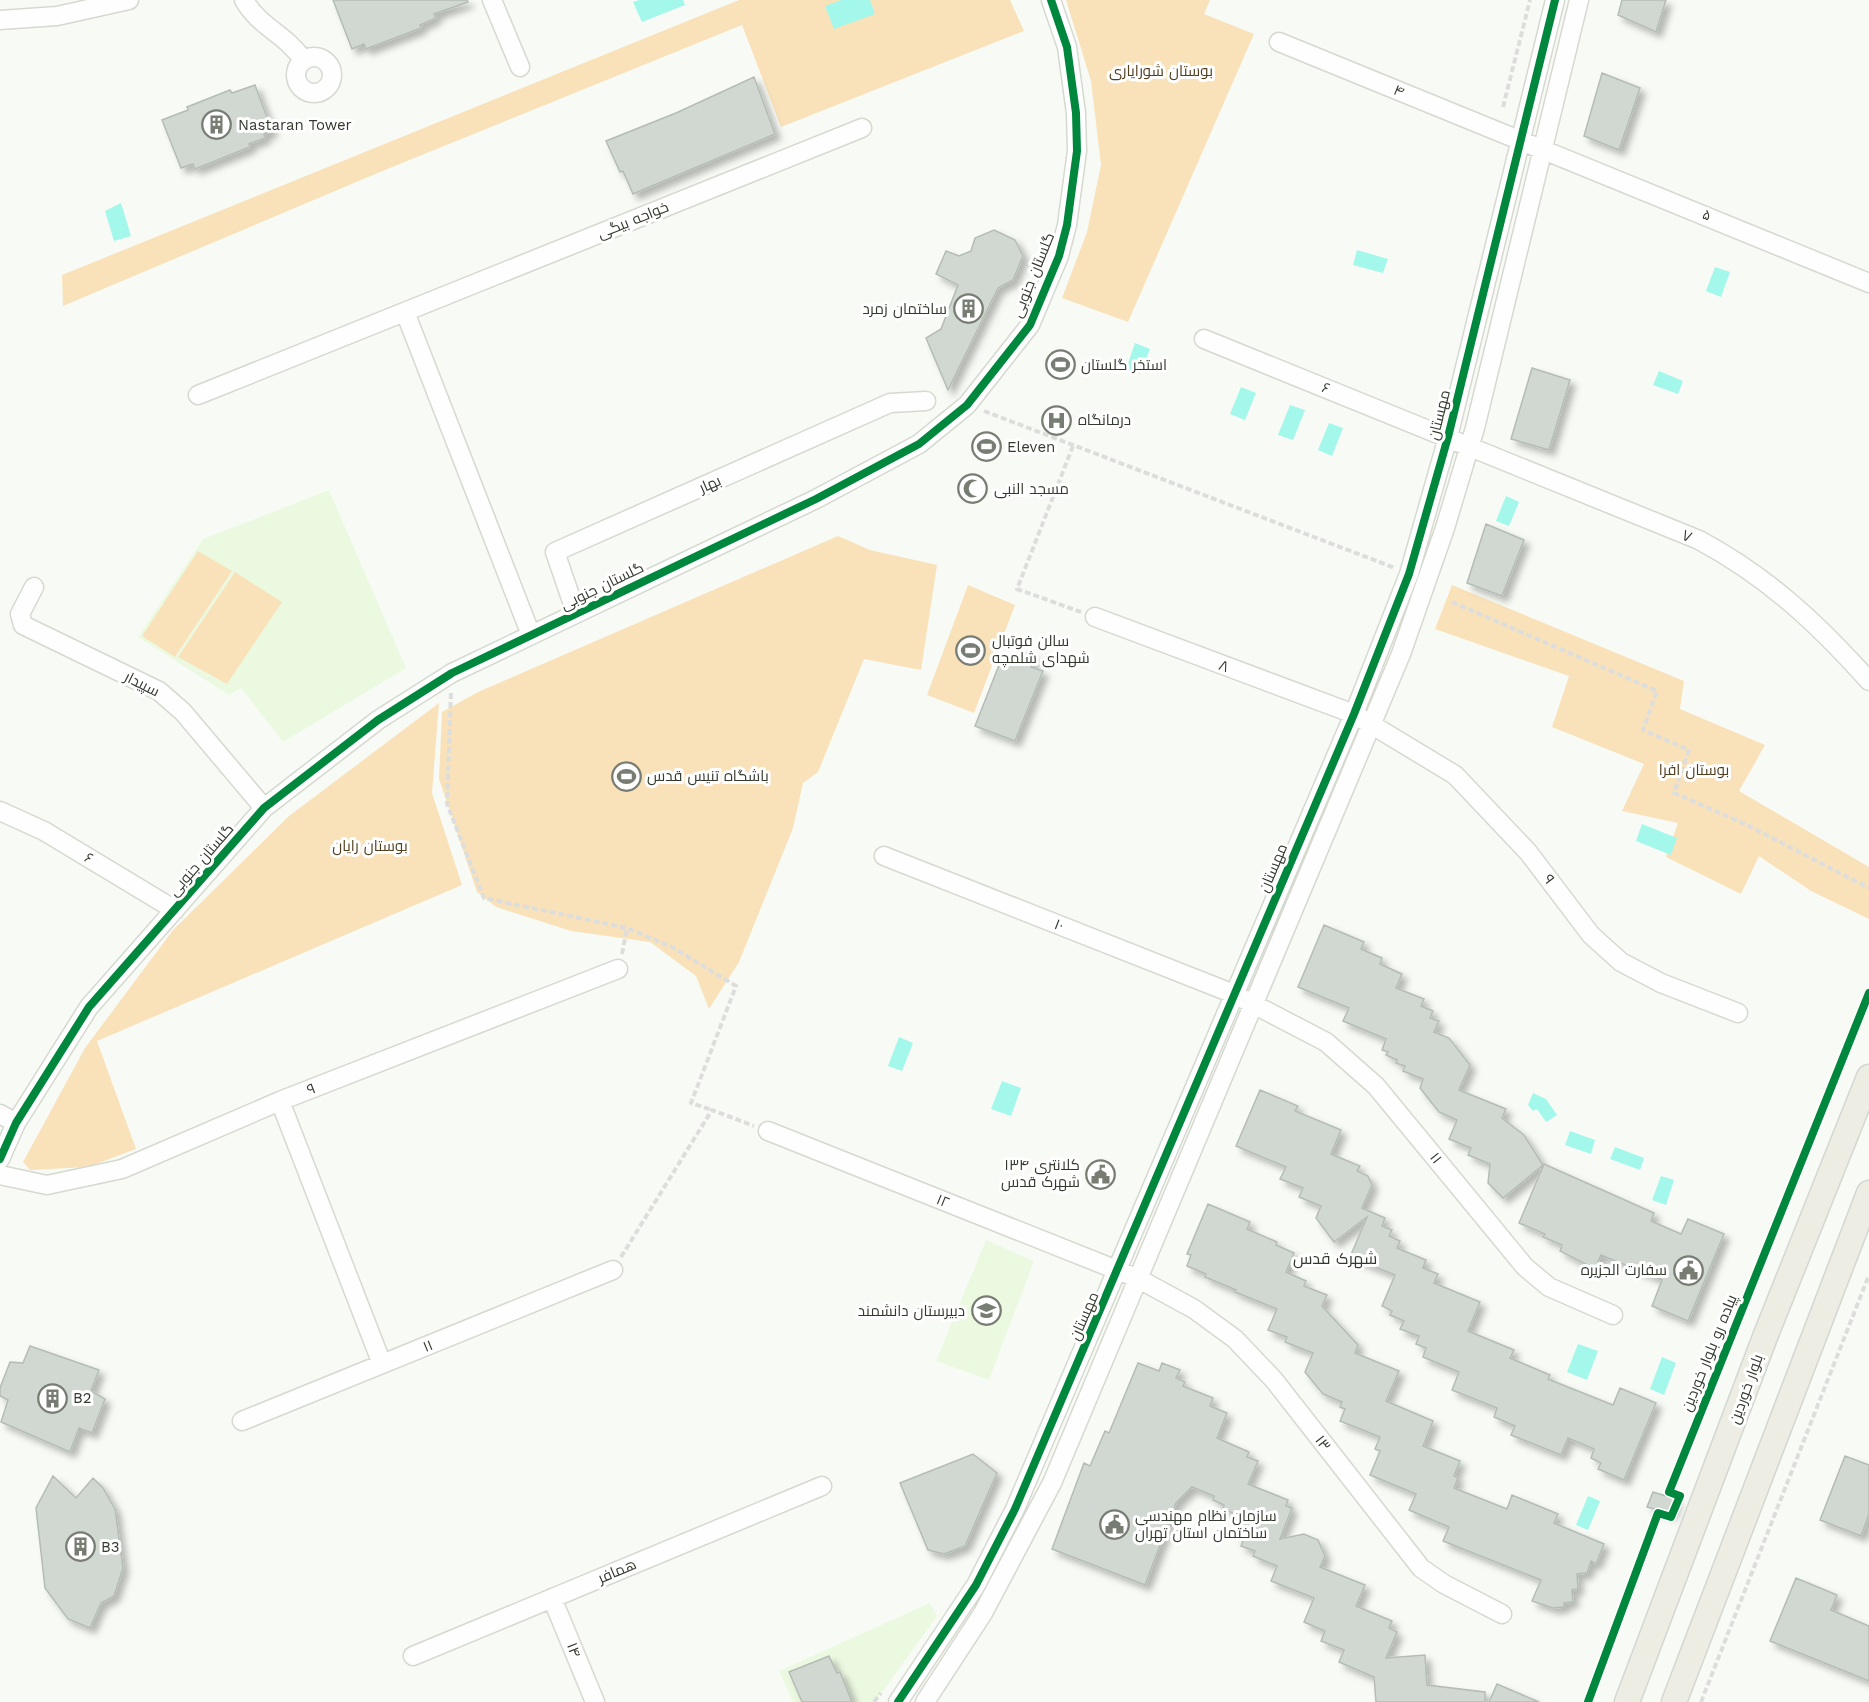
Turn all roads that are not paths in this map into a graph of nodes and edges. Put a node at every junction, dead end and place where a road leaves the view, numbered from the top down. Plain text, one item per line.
1 (129, 0) edge
2 (244, 0) edge
3 (492, 0) edge
4 (1051, 0) edge
5 (1555, 0) edge
6 (1579, 0) edge
7 (0, 20) edge
8 (1279, 42) dead end
9 (303, 60) dead end
10 (520, 67) dead end
11 (862, 128) dead end
12 (1519, 140) junction
13 (1544, 149) junction
14 (1869, 283) edge
15 (405, 312) junction
16 (1204, 339) dead end
17 (198, 395) dead end
18 (926, 401) dead end
19 (1448, 437) junction
20 (1470, 446) junction
21 (34, 587) dead end
22 (576, 614) junction
23 (1095, 617) road end
24 (531, 635) junction
25 (1869, 681) edge
26 (1354, 714) junction
27 (1371, 725) junction
28 (264, 808) junction
29 (0, 811) edge
30 (884, 856) dead end
31 (175, 910) junction
32 (618, 969) road end
33 (1234, 994) junction
34 (1254, 1004) junction
35 (1738, 1012) dead end
36 (1869, 1077) edge
37 (280, 1101) junction
38 (8, 1118) edge
39 (768, 1131) road end
40 (0, 1159) edge
41 (0, 1175) edge
42 (1869, 1193) edge
43 (613, 1270) road end
44 (1119, 1271) junction
45 (1137, 1278) junction
46 (1613, 1315) dead end
47 (382, 1364) junction
48 (242, 1421) dead end
49 (1037, 1457) junction
50 (1059, 1466) junction
51 (822, 1486) dead end
52 (552, 1598) junction
53 (1502, 1614) dead end
54 (413, 1656) dead end
55 (595, 1702) edge
56 (898, 1702) edge
57 (925, 1702) edge
58 (1627, 1702) edge
59 (1674, 1702) edge

1 - 7 street
2 - 9 street
3 - 10 street
4 - 22 street, گلستان جنوبی
5 - 12 street, مهستان
6 - 13 street
8 - 12 street, ۴
11 - 15 street, خواجه بیگی
12 - 13 street, ۴
12 - 19 street, مهستان
13 - 14 street, ۵
13 - 20 street
15 - 17 street, خواجه بیگی
15 - 24 street
16 - 19 street, ۶
18 - 22 street, بهار
19 - 20 street, ۶
19 - 26 street, مهستان
20 - 25 street, ۷
20 - 27 street
21 - 28 street, سپیدار
22 - 24 street, گلستان جنوبی
23 - 26 street, ۸
24 - 28 street, گلستان جنوبی
26 - 27 street, ۸
26 - 33 street, مهستان
27 - 34 street
27 - 35 street, ۹
28 - 31 street, گلستان جنوبی
29 - 31 street, ۶
30 - 33 street, ۱۰
31 - 38 street, گلستان جنوبی
32 - 37 street, ۹
33 - 34 street, ۱۰
33 - 44 street, مهستان
34 - 45 street
34 - 46 street, ۱۱
36 - 58 main road, بلوار خوردین
37 - 41 street, ۹
37 - 47 street
38 - 40 street, گلستان جنوبی
39 - 44 street, ۱۲
42 - 59 main road
43 - 47 street, ۱۱
44 - 45 street, ۱۲
44 - 49 street, مهستان
45 - 50 street
45 - 53 street, ۱۳
47 - 48 street, ۱۱
49 - 50 street
49 - 56 street, مهستان
50 - 57 street
51 - 52 street, همافر
52 - 54 street, همافر
52 - 55 street, ۱۴

